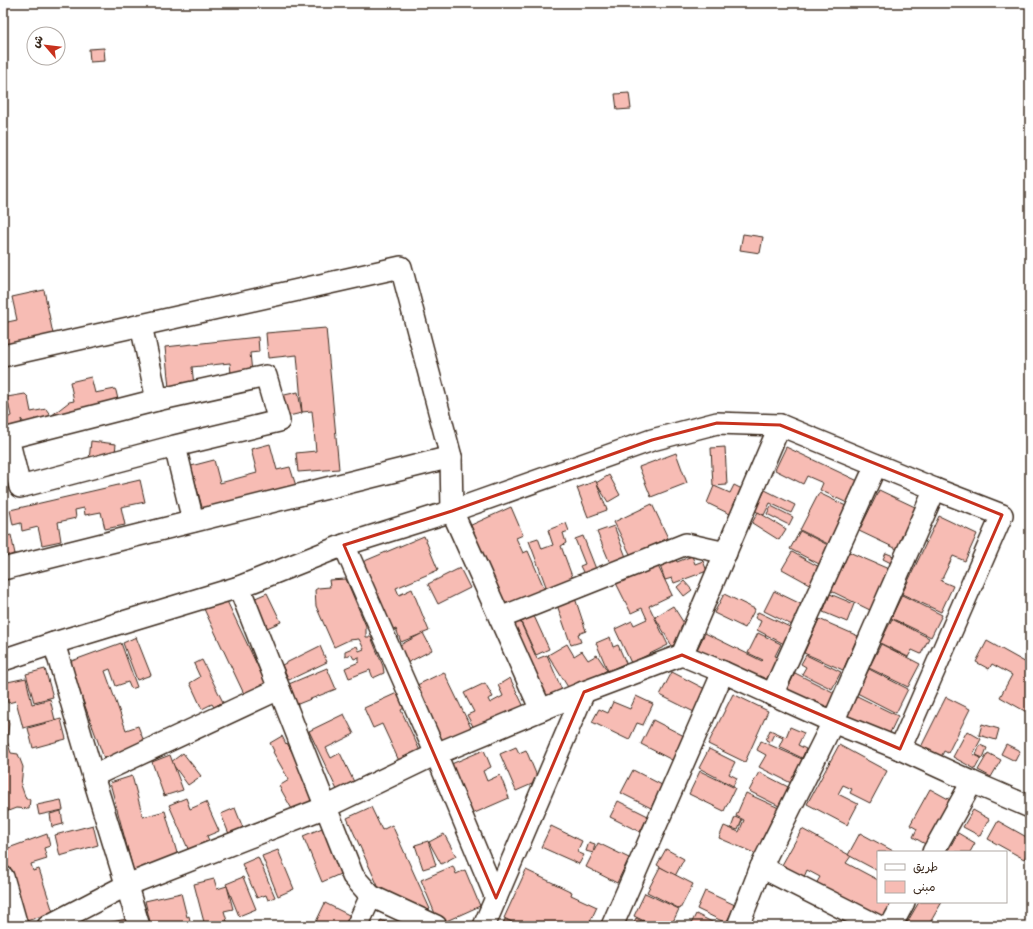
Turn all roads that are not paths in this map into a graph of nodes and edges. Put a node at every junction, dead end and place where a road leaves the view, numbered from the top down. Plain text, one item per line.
1 (141, 326) junction
2 (3, 356) edge
3 (157, 400) junction
4 (780, 426) junction
5 (175, 446) junction
6 (451, 457) junction
7 (876, 465) junction
8 (935, 489) junction
9 (452, 511) junction
10 (193, 521) junction
11 (344, 545) junction
12 (726, 553) junction
13 (3, 569) edge
14 (239, 587) junction
15 (500, 618) junction
16 (54, 643) junction
17 (682, 655) junction
18 (3, 660) edge
19 (723, 672) junction
20 (279, 689) junction
21 (584, 692) junction
22 (772, 695) junction
23 (541, 710) junction
24 (833, 722) junction
25 (900, 749) junction
26 (436, 754) junction
27 (93, 776) junction
28 (972, 782) junction
29 (326, 807) junction
30 (1030, 807) edge
31 (933, 851) edge
32 (762, 867) junction
33 (3, 877) edge
34 (127, 885) junction
35 (370, 896) junction
36 (496, 898) junction
37 (903, 903) edge
38 (16, 926) edge
39 (48, 926) edge
40 (139, 926) edge
41 (357, 926) edge
42 (436, 926) edge
43 (484, 926) edge
44 (612, 926) edge
45 (738, 926) edge
46 (878, 926) edge
47 (891, 926) edge

1 - 2 street
1 - 3 street
1 - 6 street
3 - 5 street
3 - 5 street
4 - 7 street
4 - 9 street
4 - 12 street
5 - 10 street
6 - 9 street
6 - 10 street
7 - 8 street
7 - 22 street
8 - 24 street
8 - 25 street
9 - 11 street
9 - 15 street
10 - 13 street
11 - 14 street
11 - 26 street
12 - 15 street
12 - 17 street
14 - 16 street
14 - 20 street
15 - 23 street
16 - 18 street
16 - 27 street
17 - 19 street
17 - 21 street
19 - 22 street
19 - 44 street
20 - 27 street
20 - 29 street
21 - 23 street
21 - 36 street
22 - 24 street
23 - 26 street
24 - 25 street
24 - 32 street
25 - 28 street
26 - 29 street
26 - 36 street
27 - 34 street
28 - 30 street
28 - 31 street
29 - 34 street
29 - 35 street
32 - 45 street
32 - 46 street
33 - 38 street
34 - 39 street
34 - 40 street
35 - 41 street
35 - 42 street
36 - 43 street
37 - 47 street

